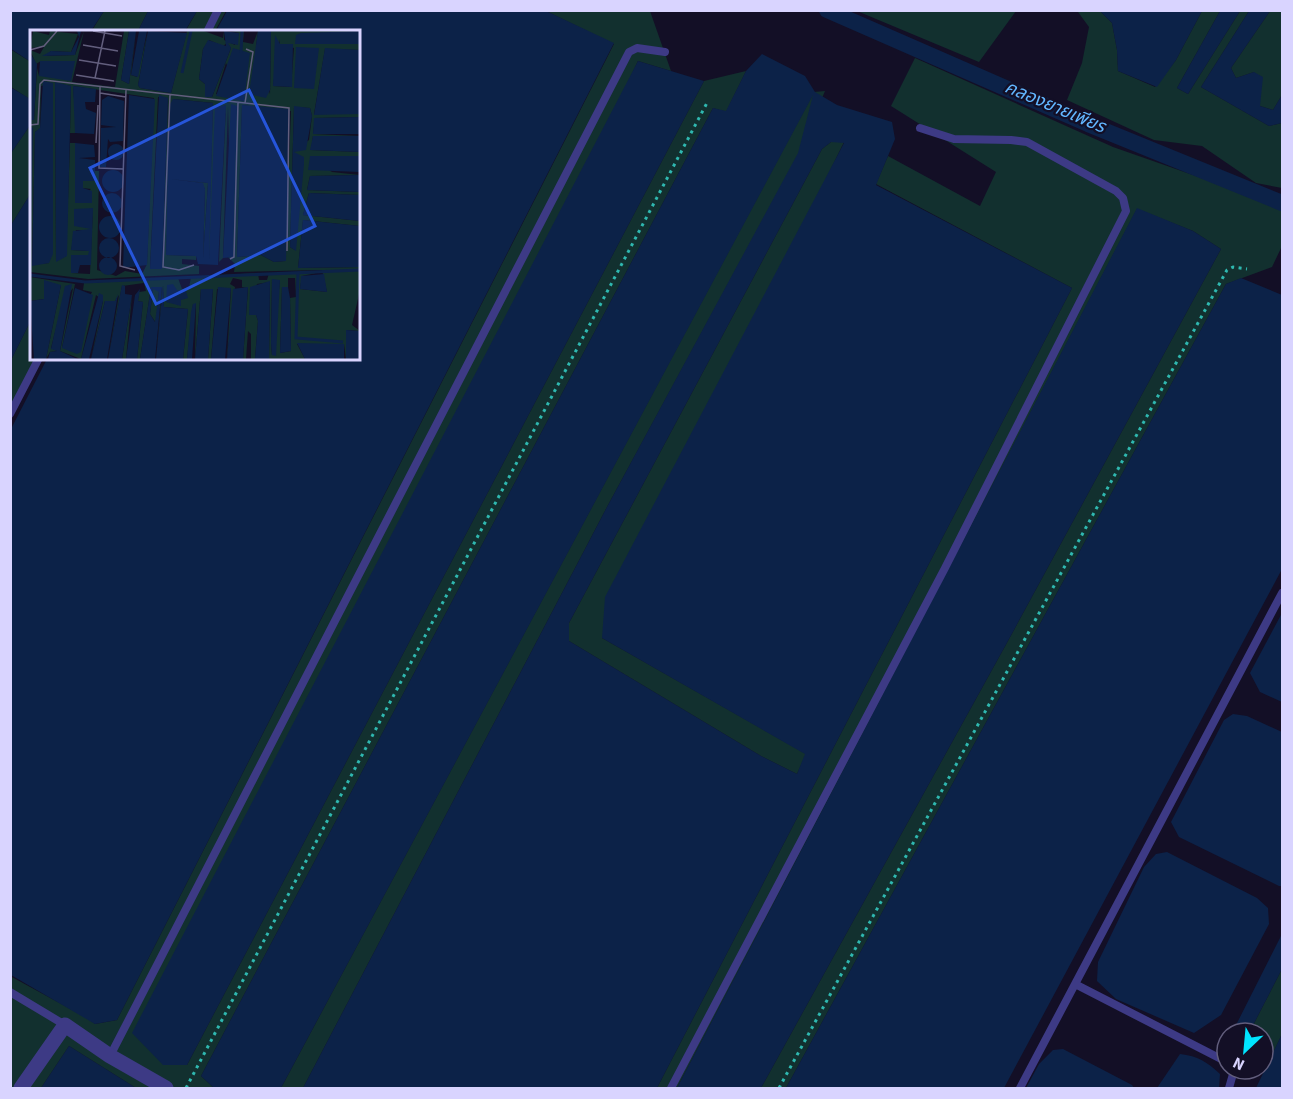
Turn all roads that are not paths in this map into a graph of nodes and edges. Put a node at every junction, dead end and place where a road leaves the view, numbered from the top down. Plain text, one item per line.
1 (218, 10) edge
2 (208, 30) edge
3 (665, 51) dead end
4 (920, 128) dead end
5 (38, 360) edge
6 (10, 414) edge
7 (1282, 593) edge
8 (1075, 984) junction
9 (10, 992) edge
10 (65, 1025) junction
11 (110, 1056) junction
12 (1215, 1056) edge
13 (21, 1089) edge
14 (166, 1089) edge
15 (670, 1089) edge
16 (1020, 1089) edge

1 - 2 lane
3 - 11 lane
4 - 15 lane
5 - 6 lane
7 - 8 lane
8 - 12 lane
8 - 16 lane
9 - 10 lane
10 - 11 street
10 - 13 street
11 - 14 street

